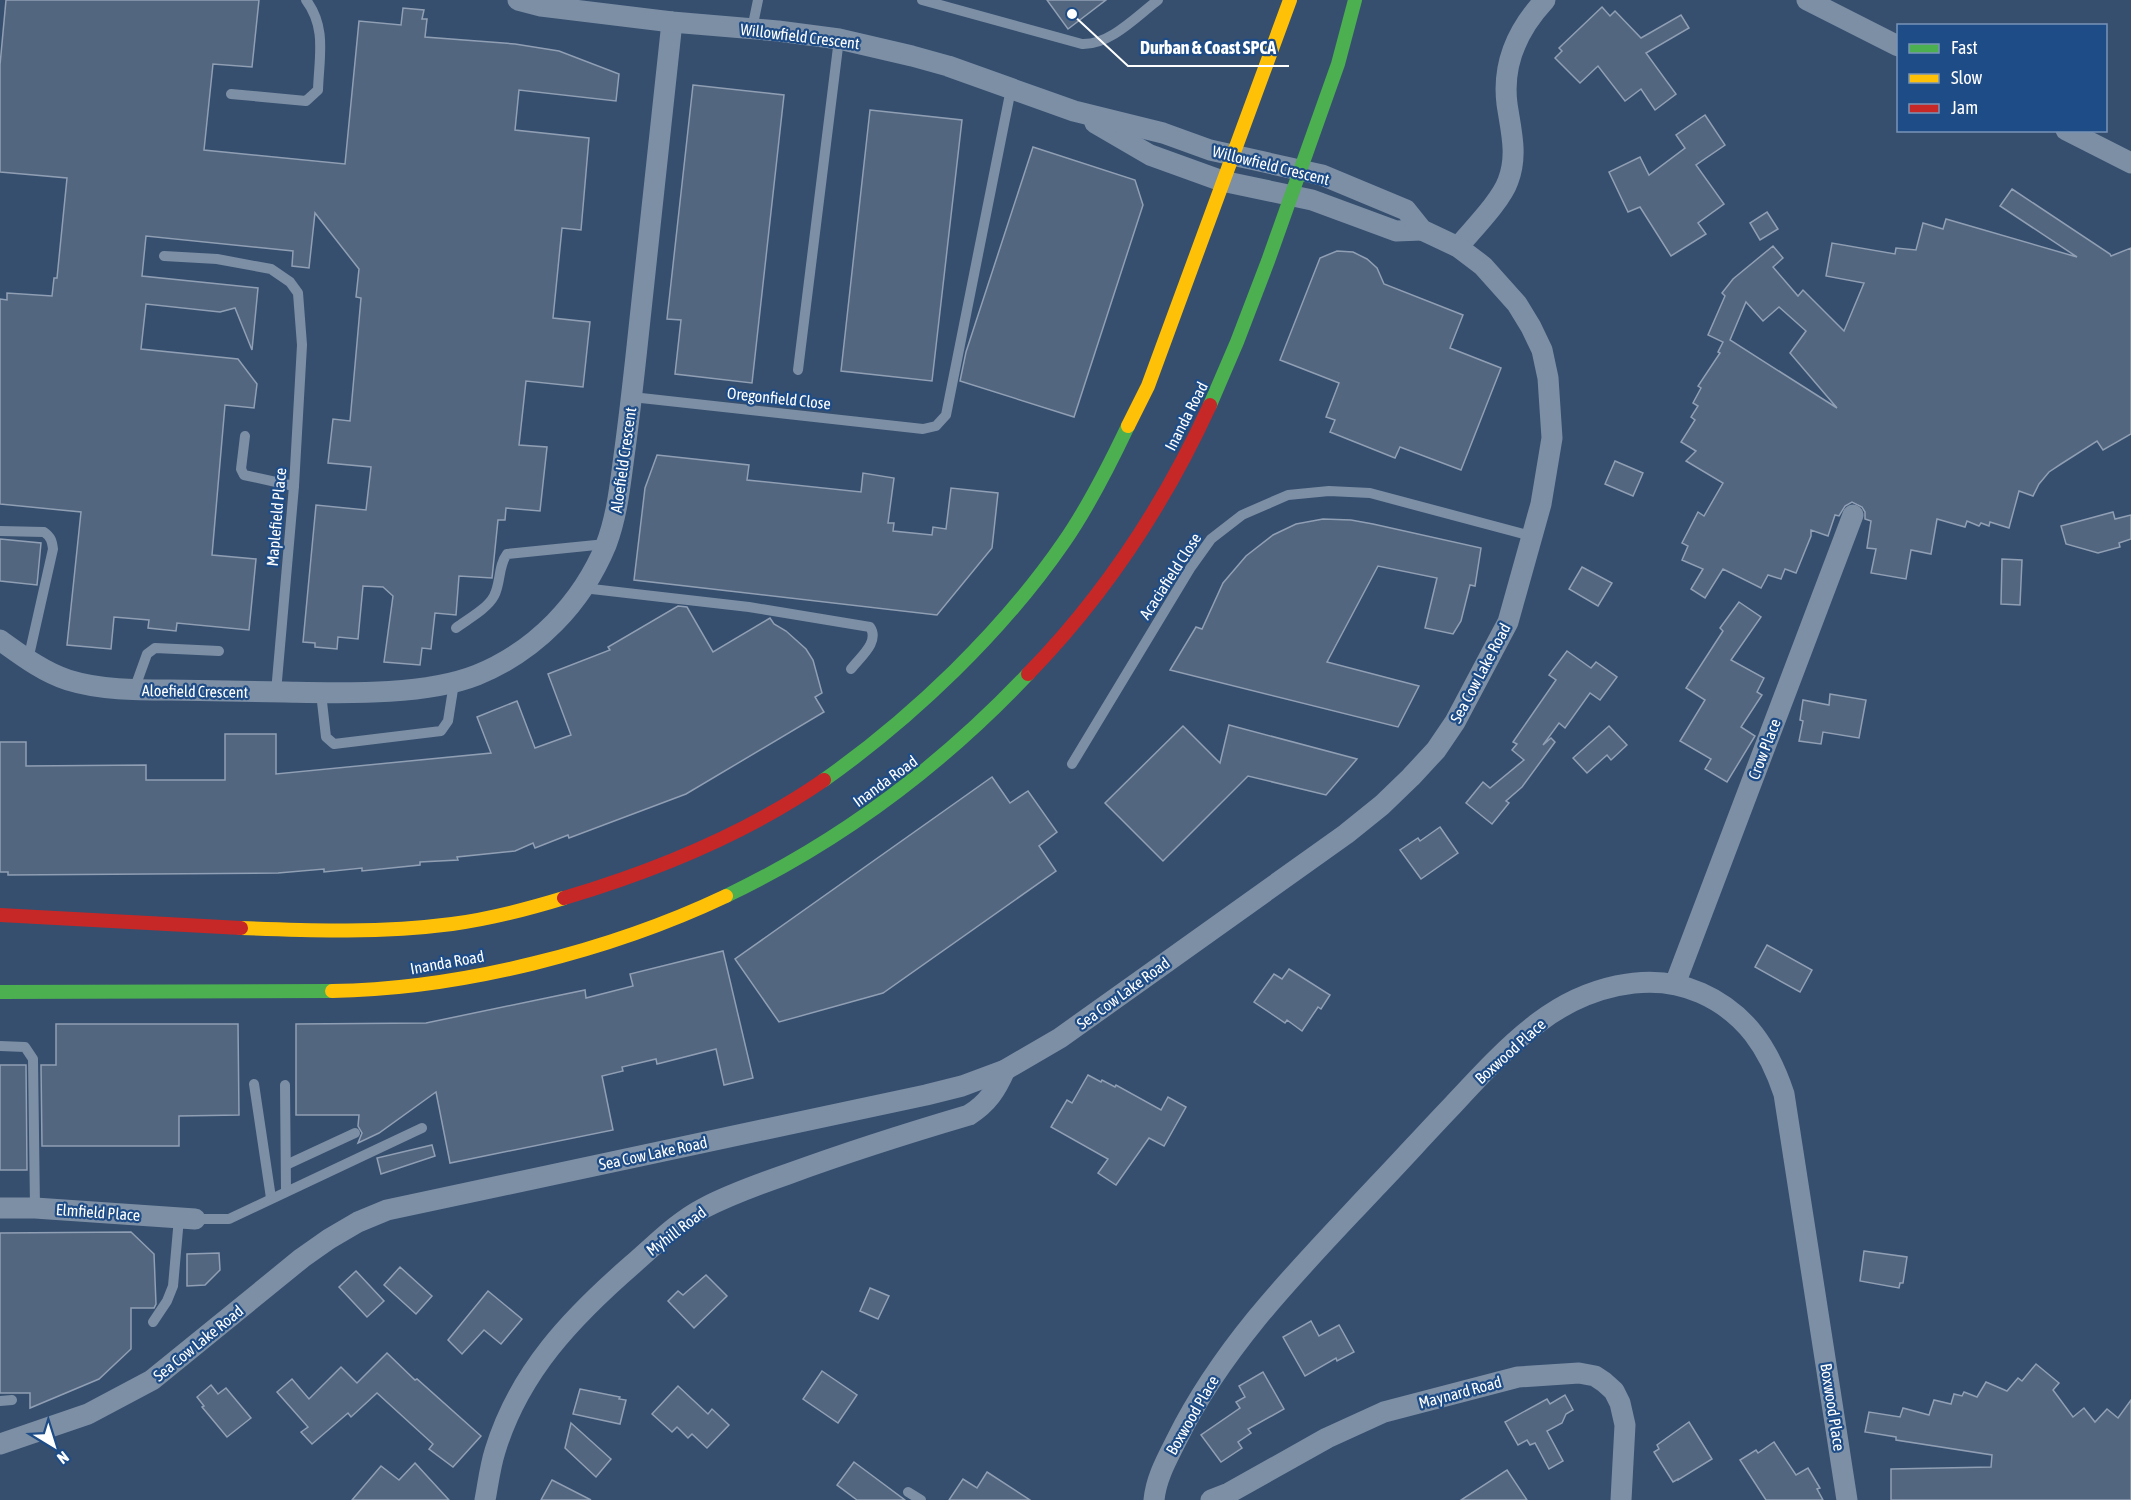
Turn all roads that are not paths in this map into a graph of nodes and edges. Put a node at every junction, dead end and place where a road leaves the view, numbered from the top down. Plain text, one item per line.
1 (306, 0) edge
2 (518, 0) edge
3 (758, 0) edge
4 (922, 0) edge
5 (1158, 0) edge
6 (1290, 0) edge
7 (1355, 0) edge
8 (1545, 0) edge
9 (1807, 0) edge
10 (672, 22) junction
11 (752, 29) junction
12 (839, 39) junction
13 (1897, 45) edge
14 (1011, 89) junction
15 (231, 94) dead end
16 (1074, 111) junction
17 (2071, 132) edge
18 (1232, 154) junction
19 (2131, 163) edge
20 (1299, 171) junction
21 (1222, 181) junction
22 (1291, 196) junction
23 (1422, 230) junction
24 (1458, 247) junction
25 (164, 256) dead end
26 (798, 370) dead end
27 (632, 397) junction
28 (245, 436) dead end
29 (294, 486) junction
30 (1853, 515) dead end
31 (0, 531) edge
32 (1531, 536) junction
33 (606, 544) junction
34 (583, 588) junction
35 (456, 628) dead end
36 (0, 640) edge
37 (219, 651) dead end
38 (28, 660) junction
39 (851, 669) dead end
40 (454, 683) junction
41 (134, 690) junction
42 (276, 692) junction
43 (321, 693) junction
44 (1072, 764) dead end
45 (0, 915) edge
46 (1674, 984) junction
47 (0, 992) edge
48 (0, 1046) edge
49 (1005, 1070) junction
50 (254, 1084) dead end
51 (285, 1085) dead end
52 (422, 1128) dead end
53 (355, 1133) dead end
54 (286, 1165) junction
55 (286, 1191) junction
56 (271, 1198) junction
57 (0, 1208) edge
58 (35, 1208) junction
59 (187, 1218) junction
60 (153, 1322) dead end
61 (12, 1400) dead end
62 (0, 1401) edge
63 (0, 1444) edge
64 (908, 1492) dead end
65 (485, 1500) edge
66 (921, 1500) edge
67 (1154, 1500) edge
68 (1211, 1500) edge
69 (1621, 1500) edge
70 (1847, 1500) edge

1 - 15 lane
2 - 10 street, Willowfield Crescent
3 - 11 lane
4 - 5 lane
6 - 18 main road
7 - 20 main road, Inanda Road
8 - 24 street
9 - 13 street
10 - 11 street, Willowfield Crescent
10 - 27 street, Aloefield Crescent
11 - 12 street, Willowfield Crescent
12 - 14 street, Willowfield Crescent
12 - 26 lane
14 - 16 street, Willowfield Crescent
14 - 27 lane, Oregonfield Close
16 - 18 street, Willowfield Crescent
16 - 21 street, Willowfield Crescent
17 - 19 street
18 - 20 street, Willowfield Crescent
18 - 21 main road
20 - 22 main road, Inanda Road
20 - 23 street, Willowfield Crescent
21 - 22 street, Willowfield Crescent
21 - 45 main road
22 - 23 street, Willowfield Crescent
22 - 47 main road, Inanda Road
23 - 24 street, Willowfield Crescent
24 - 32 street, Sea Cow Lake Road
25 - 29 lane, Maplefield Place
27 - 33 street, Aloefield Crescent
28 - 29 lane
29 - 42 lane, Maplefield Place
30 - 46 street, Crow Place
31 - 38 lane
32 - 44 lane, Acaciafield Close
32 - 49 street, Sea Cow Lake Road
33 - 34 street, Aloefield Crescent
33 - 35 lane
34 - 39 lane
34 - 40 street, Aloefield Crescent
36 - 38 street, Aloefield Crescent
37 - 41 lane
38 - 41 street, Aloefield Crescent
40 - 43 street, Aloefield Crescent
40 - 43 lane
41 - 42 street, Aloefield Crescent
42 - 43 street, Aloefield Crescent
46 - 67 street, Boxwood Place
46 - 70 street, Boxwood Place
48 - 58 lane
49 - 63 street, Sea Cow Lake Road
49 - 65 street, Myhill Road
50 - 56 lane
51 - 54 lane
52 - 55 lane
53 - 54 lane
54 - 55 lane
55 - 56 lane
56 - 59 lane
57 - 58 street, Elmfield Place
58 - 59 street, Elmfield Place
59 - 60 lane
61 - 62 lane
64 - 66 lane
68 - 69 street, Maynard Road

